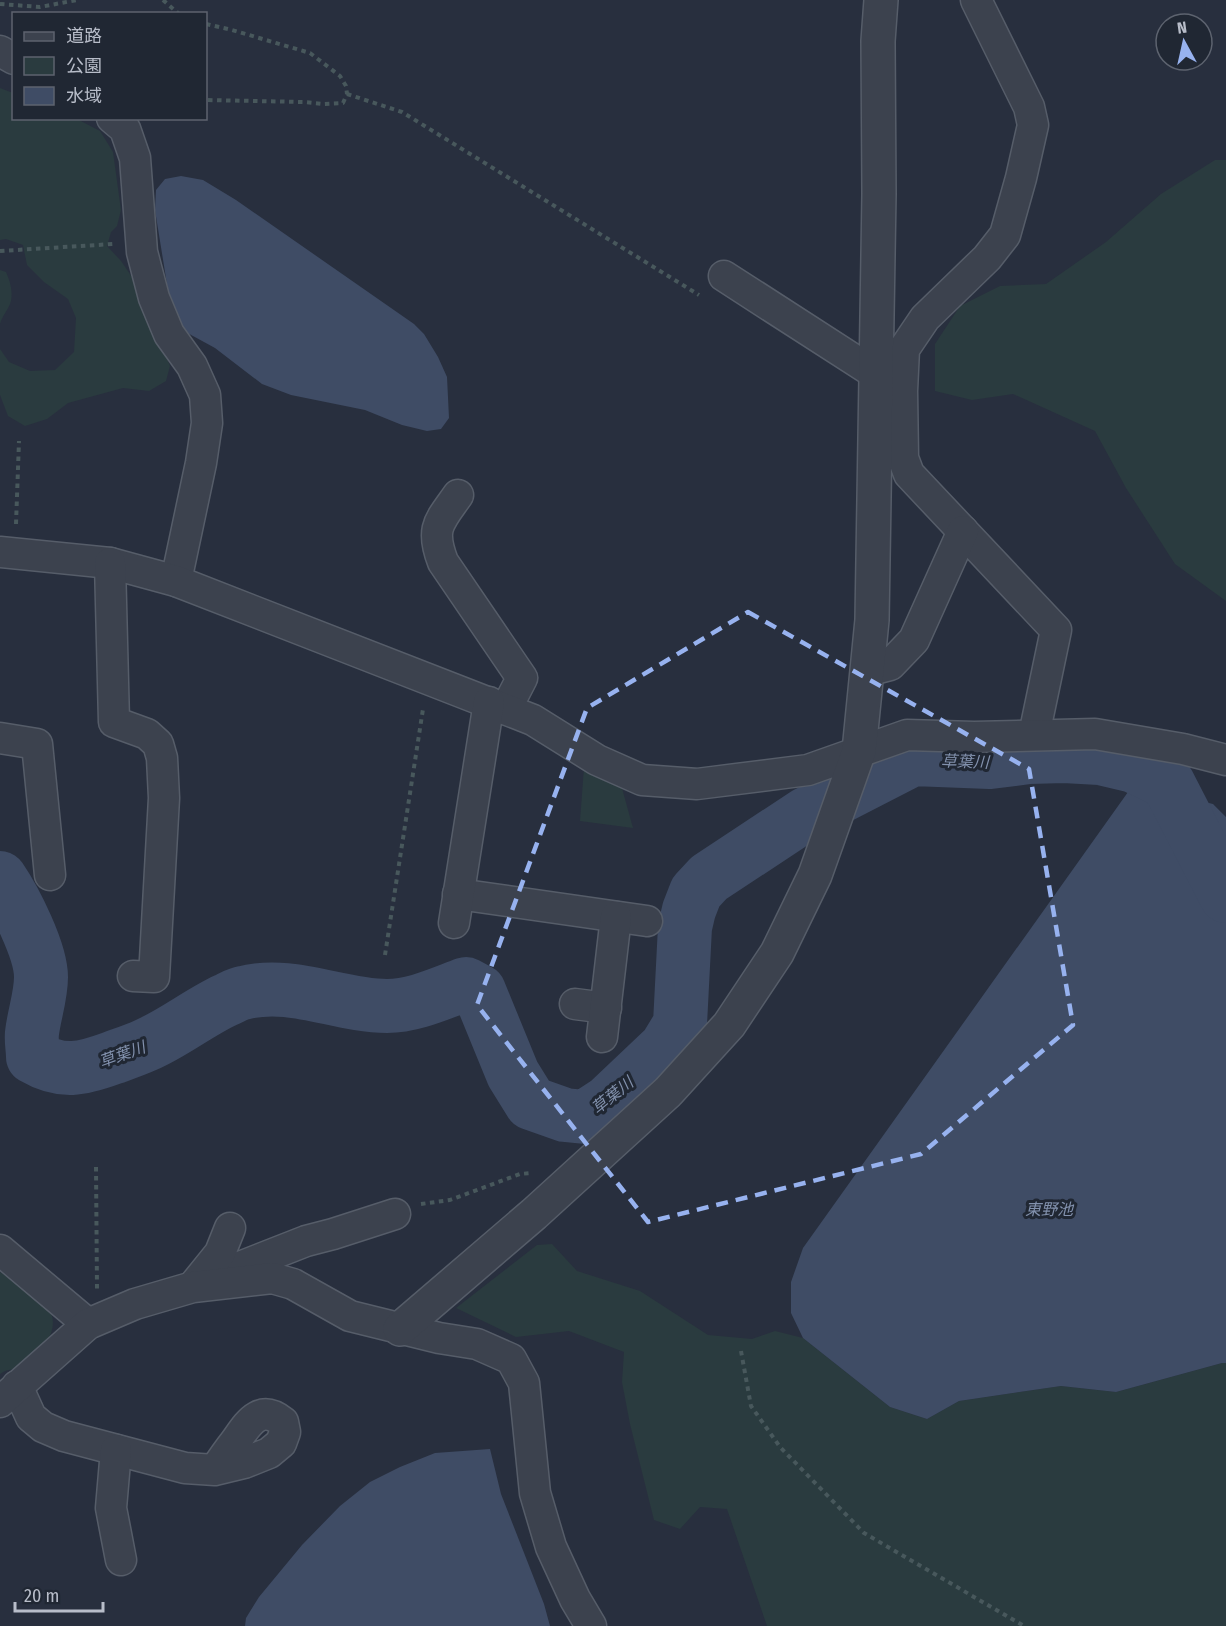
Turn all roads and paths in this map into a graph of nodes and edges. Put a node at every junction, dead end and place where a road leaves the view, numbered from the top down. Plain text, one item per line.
1 (77, 0) edge
2 (163, 0) edge
3 (881, 0) edge
4 (976, 0) edge
5 (0, 4) edge
6 (177, 12) edge
7 (207, 24) edge
8 (347, 94) junction
9 (207, 100) edge
10 (114, 120) edge
11 (141, 243) junction
12 (0, 251) edge
13 (714, 287) joint
14 (876, 374) junction
15 (19, 441) dead end
16 (458, 495) dead end
17 (963, 531) junction
18 (8, 552) edge
19 (110, 563) junction
20 (176, 581) junction
21 (867, 671) junction
22 (427, 679) junction
23 (497, 706) junction
24 (1034, 735) junction
25 (0, 738) edge
26 (859, 751) junction
27 (1226, 760) edge
28 (50, 875) dead end
29 (458, 894) junction
30 (616, 917) junction
31 (647, 921) dead end
32 (454, 923) dead end
33 (385, 955) dead end
34 (133, 976) dead end
35 (575, 1004) dead end
36 (606, 1008) junction
37 (602, 1037) dead end
38 (96, 1167) dead end
39 (541, 1172) dead end
40 (395, 1214) joint
41 (230, 1228) dead end
42 (0, 1250) edge
43 (193, 1287) junction
44 (88, 1324) junction
45 (400, 1329) junction
46 (741, 1351) dead end
47 (9, 1394) edge
48 (116, 1450) junction
49 (215, 1470) dead end
50 (120, 1560) dead end
51 (591, 1626) edge
52 (1024, 1626) edge

1 - 5 path
2 - 6 path
3 - 14 street
4 - 17 street
7 - 8 path
8 - 9 path
8 - 13 path
10 - 11 street
11 - 12 path
11 - 20 street
13 - 14 street
14 - 21 street
15 - 18 path
16 - 23 street
17 - 21 street
17 - 24 street
18 - 19 street
19 - 20 street
19 - 34 street
20 - 22 street
21 - 26 street
22 - 23 street
22 - 33 path
23 - 26 street
23 - 29 street
24 - 26 street
24 - 27 street
25 - 28 street
26 - 45 street
29 - 30 street
29 - 32 street
30 - 31 street
30 - 36 street
35 - 36 street
36 - 37 street
38 - 44 path
39 - 40 path
40 - 43 street
41 - 43 street
42 - 44 street
43 - 44 street
43 - 45 street
44 - 47 street
45 - 51 street
46 - 52 path
47 - 48 street
48 - 49 street
48 - 50 street

